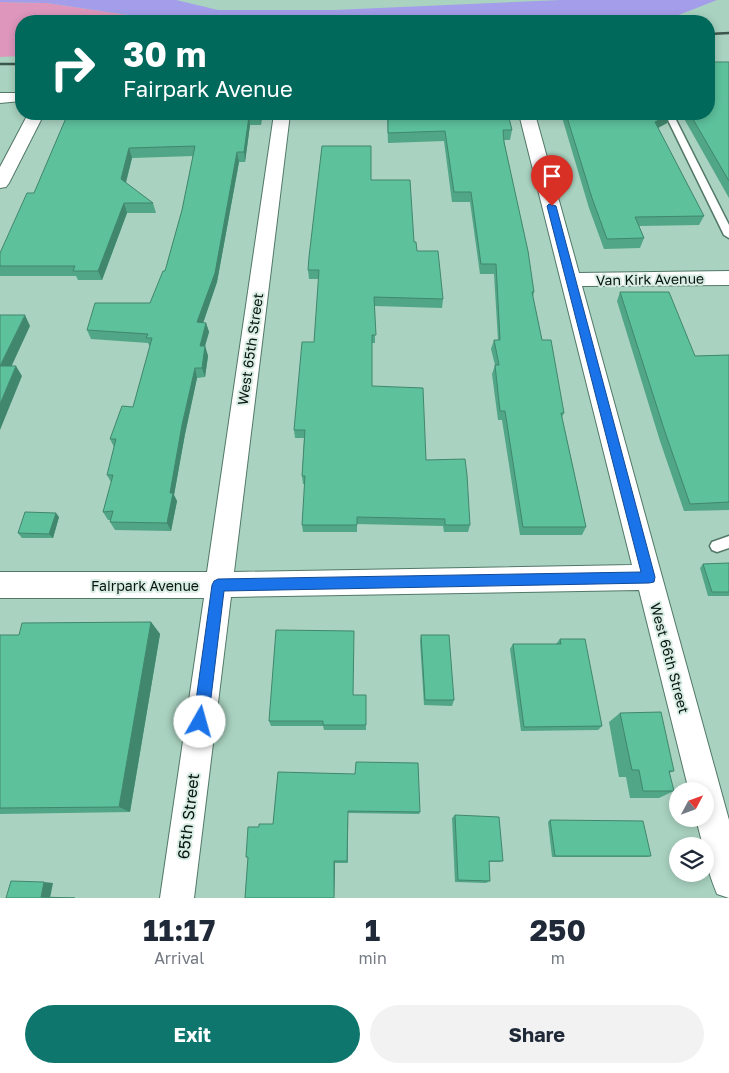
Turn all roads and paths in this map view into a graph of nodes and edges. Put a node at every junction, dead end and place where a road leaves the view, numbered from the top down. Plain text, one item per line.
1 (15, 97) edge
2 (0, 98) edge
3 (33, 120) edge
4 (281, 120) edge
5 (529, 120) edge
6 (671, 120) edge
7 (0, 183) edge
8 (729, 235) edge
9 (729, 278) edge
10 (571, 280) junction
11 (649, 577) junction
12 (0, 585) edge
13 (218, 585) junction
14 (719, 809) edge
15 (729, 882) edge
16 (177, 898) edge

1 - 2 street
3 - 7 street
4 - 13 street, West 65th Street
5 - 10 street, West 66th Street
6 - 8 lane
9 - 10 street, Van Kirk Avenue
10 - 11 street, West 66th Street
11 - 13 street, Fairpark Avenue
11 - 14 street, West 66th Street
12 - 13 street, Fairpark Avenue
13 - 16 street, 65th Street
14 - 15 street, West 66th Street

